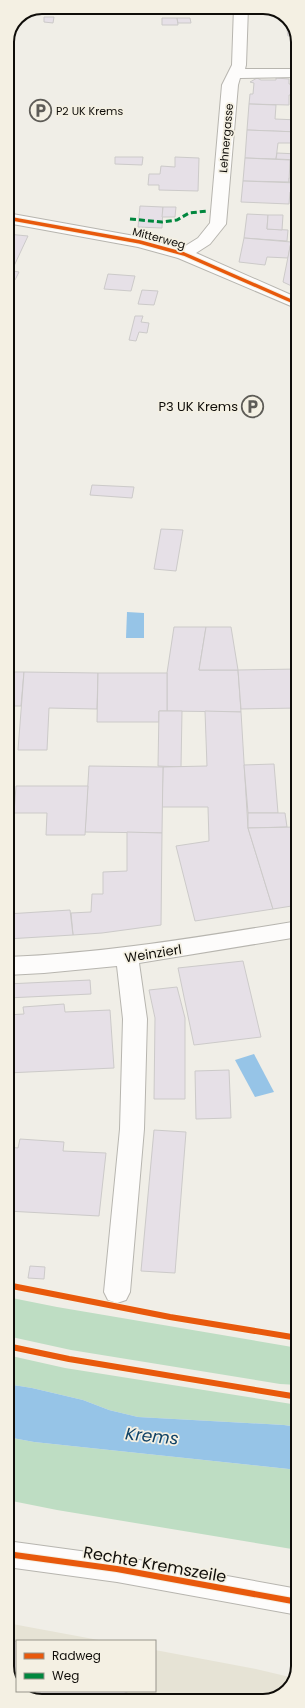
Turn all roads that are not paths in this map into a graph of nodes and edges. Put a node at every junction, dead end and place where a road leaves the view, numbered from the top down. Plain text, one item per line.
1 (241, 14) edge
2 (291, 73) edge
3 (234, 74) junction
4 (14, 219) edge
5 (184, 254) junction
6 (291, 301) edge
7 (291, 930) edge
8 (127, 957) junction
9 (14, 966) edge
10 (117, 1292) dead end
11 (14, 1555) edge
12 (291, 1601) edge

1 - 3 street, Lehnergasse
2 - 3 street
3 - 5 street, Lehnergasse
4 - 5 street, Mitterweg
5 - 6 street, Mitterweg
7 - 8 street, Weinzierl
8 - 9 street, Weinzierl
8 - 10 street
11 - 12 street, Rechte Kremszeile

